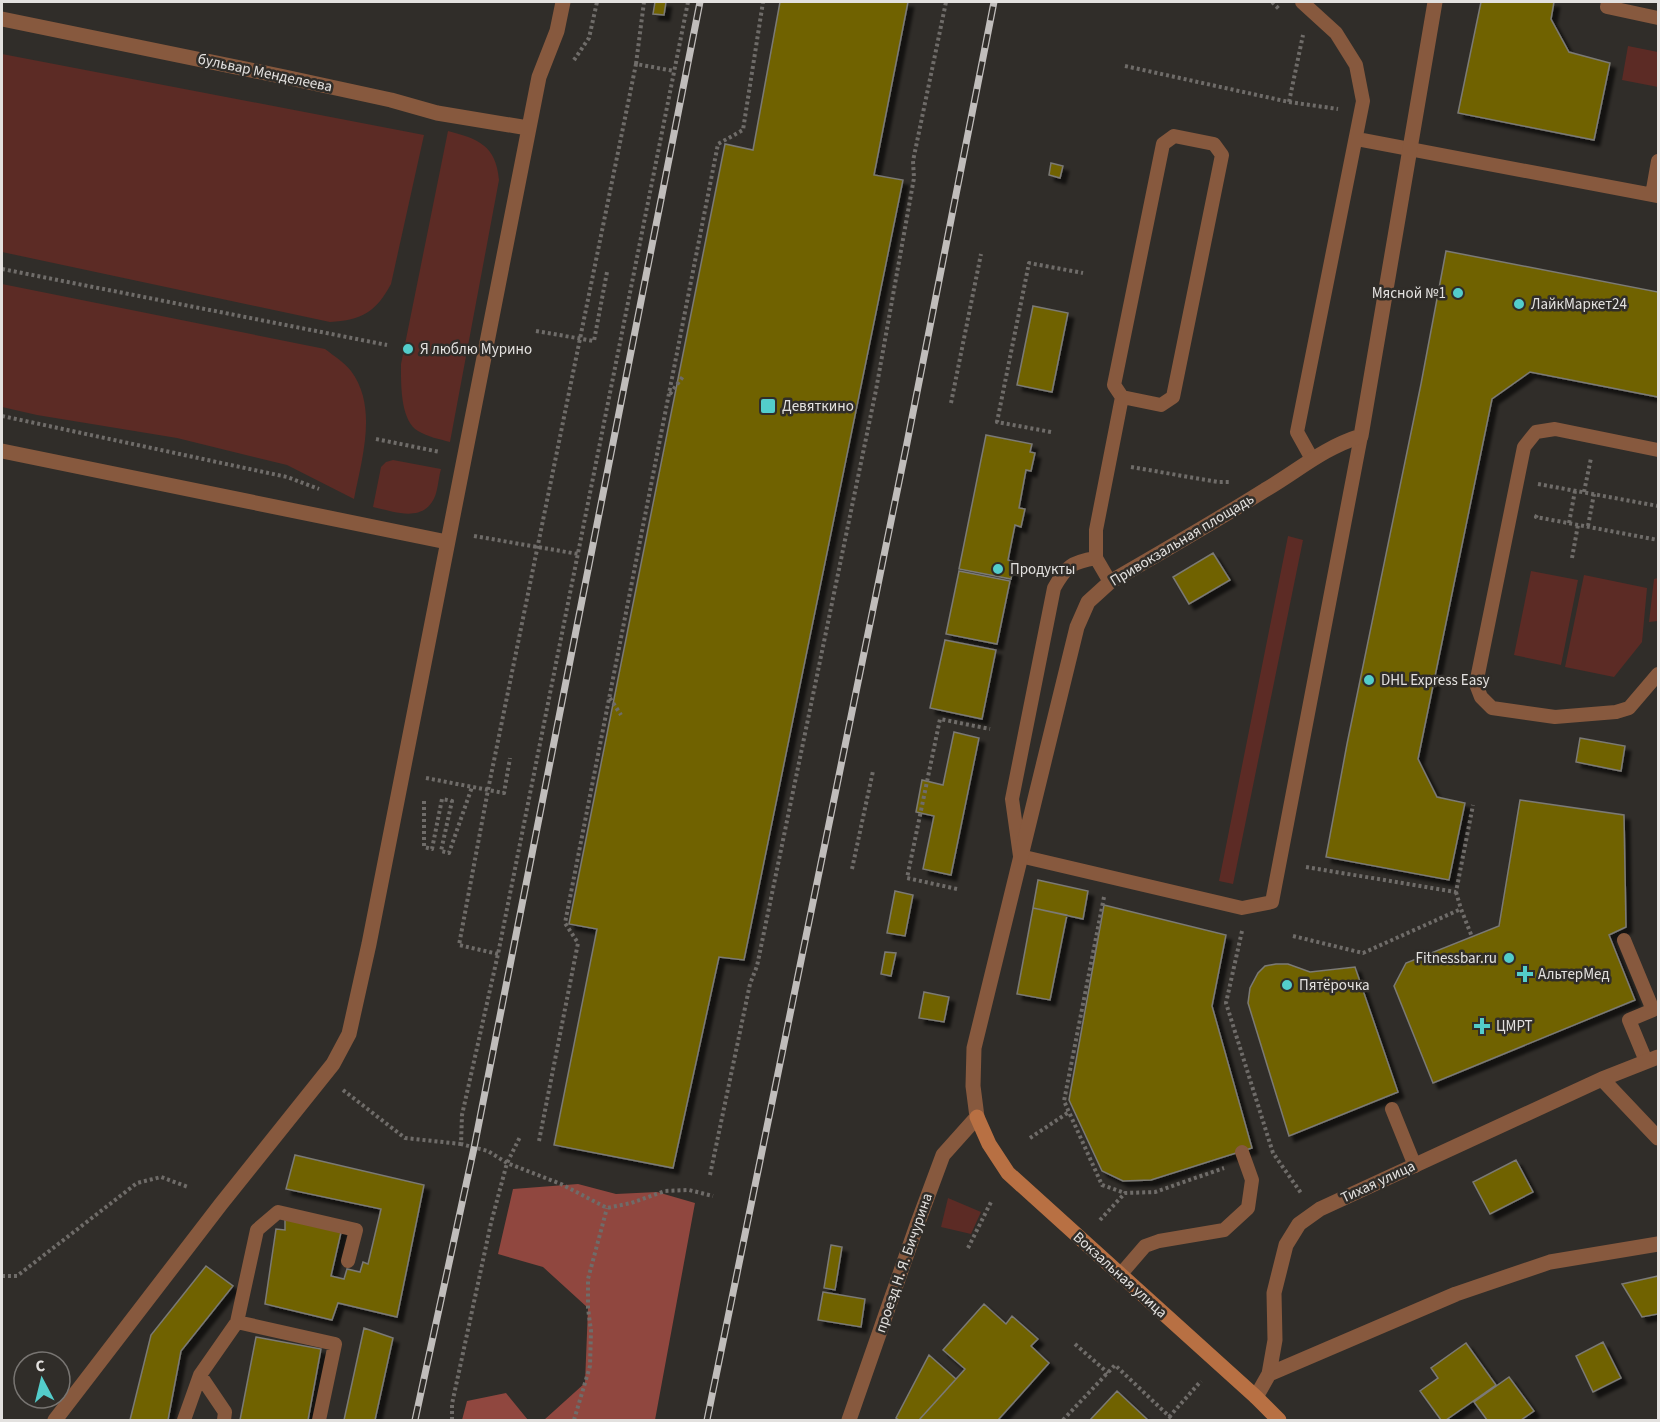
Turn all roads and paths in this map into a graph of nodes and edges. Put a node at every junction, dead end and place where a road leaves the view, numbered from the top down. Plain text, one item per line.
1 (563, 2) edge
2 (597, 2) edge
3 (644, 2) edge
4 (688, 2) edge
5 (763, 2) edge
6 (946, 2) edge
7 (1272, 2) edge
8 (1302, 2) edge
9 (1435, 2) edge
10 (1608, 2) edge
11 (1287, 17) dead end
12 (1659, 18) edge
13 (2, 19) edge
14 (1303, 33) dead end
15 (636, 64) junction
16 (1125, 66) dead end
17 (568, 67) dead end
18 (674, 71) junction
19 (528, 128) junction
20 (1357, 139) junction
21 (1410, 149) junction
22 (1659, 161) edge
23 (1655, 196) edge
24 (981, 254) dead end
25 (2, 268) edge
26 (607, 272) dead end
27 (1083, 273) dead end
28 (536, 331) dead end
29 (581, 338) junction
30 (387, 345) dead end
31 (684, 375) dead end
32 (669, 395) junction
33 (1122, 397) junction
34 (951, 403) dead end
35 (2, 416) edge
36 (1050, 432) dead end
37 (1361, 436) junction
38 (376, 439) dead end
39 (1659, 450) edge
40 (2, 451) edge
41 (451, 454) dead end
42 (1592, 454) dead end
43 (1312, 459) junction
44 (1129, 467) dead end
45 (1233, 482) dead end
46 (1532, 483) dead end
47 (1542, 484) junction
48 (1575, 491) junction
49 (327, 492) dead end
50 (1584, 492) junction
51 (1594, 494) junction
52 (1540, 495) dead end
53 (1538, 506) dead end
54 (1659, 506) edge
55 (1569, 523) junction
56 (1578, 525) junction
57 (1588, 526) junction
58 (474, 536) dead end
59 (1659, 540) edge
60 (447, 542) junction
61 (537, 547) junction
62 (578, 554) junction
63 (1096, 558) junction
64 (1572, 558) dead end
65 (1110, 582) junction
66 (1659, 674) edge
67 (610, 698) junction
68 (621, 716) dead end
69 (990, 729) dead end
70 (510, 758) dead end
71 (873, 771) dead end
72 (431, 778) dead end
73 (472, 787) junction
74 (488, 790) junction
75 (424, 800) dead end
76 (1473, 805) dead end
77 (1020, 856) junction
78 (1306, 867) dead end
79 (852, 870) dead end
80 (1108, 876) junction
81 (957, 888) dead end
82 (1456, 892) junction
83 (1461, 909) junction
84 (1243, 926) dead end
85 (1293, 936) dead end
86 (1472, 937) dead end
87 (1624, 940) dead end
88 (498, 954) junction
89 (1652, 1059) edge
90 (1602, 1079) junction
91 (341, 1089) dead end
92 (1392, 1109) dead end
93 (1069, 1112) junction
94 (977, 1117) junction
95 (520, 1137) dead end
96 (1030, 1138) dead end
97 (1659, 1138) edge
98 (539, 1141) dead end
99 (461, 1144) junction
100 (1273, 1153) junction
101 (1243, 1157) junction
102 (507, 1163) junction
103 (1415, 1166) junction
104 (710, 1175) dead end
105 (189, 1187) dead end
106 (1125, 1193) junction
107 (713, 1196) dead end
108 (1305, 1198) dead end
109 (992, 1200) dead end
110 (607, 1208) junction
111 (1100, 1220) dead end
112 (1659, 1244) edge
113 (968, 1248) dead end
114 (348, 1261) dead end
115 (1120, 1275) junction
116 (2, 1276) edge
117 (237, 1322) junction
118 (1075, 1344) dead end
119 (1108, 1373) junction
120 (1269, 1374) junction
121 (200, 1375) junction
122 (1201, 1381) dead end
123 (1256, 1397) junction
124 (1171, 1419) edge
125 (55, 1420) edge
126 (184, 1420) edge
127 (224, 1420) edge
128 (319, 1420) edge
129 (452, 1420) edge
130 (574, 1420) edge
131 (849, 1420) edge
132 (1063, 1420) edge
133 (1279, 1420) edge

1 - 19 street
2 - 17 path
3 - 15 path
4 - 18 path
5 - 32 path
6 - 104 path
7 - 11 path
8 - 20 lane
9 - 21 street
10 - 12 lane
13 - 19 street, бульвар Менделеева
14 - 16 path
15 - 18 path
15 - 29 path
18 - 62 path
19 - 60 street
20 - 21 lane
20 - 43 lane
21 - 23 lane
21 - 37 street
22 - 23 lane
24 - 34 path
25 - 30 path
26 - 29 path
27 - 36 path
28 - 29 path
29 - 61 path
31 - 32 path
32 - 67 path
33 - 33 lane
33 - 63 lane
35 - 49 path
37 - 43 street, Привокзальная площадь
37 - 80 lane
38 - 41 path
39 - 66 lane
40 - 60 street
42 - 50 path
43 - 65 street, Привокзальная площадь
44 - 45 path
46 - 47 path
47 - 48 path
47 - 52 path
48 - 50 path
48 - 55 path
50 - 51 path
51 - 54 path
51 - 57 path
53 - 55 path
55 - 56 path
56 - 57 path
56 - 64 path
57 - 59 path
58 - 61 path
60 - 125 street
61 - 62 path
61 - 74 path
62 - 88 path
63 - 65 lane
63 - 77 lane
65 - 77 street, Привокзальная площадь
67 - 68 path
67 - 98 path
69 - 81 path
70 - 74 path
71 - 79 path
72 - 73 path
73 - 74 path
73 - 75 path
74 - 88 path
76 - 82 path
77 - 80 lane
77 - 94 street, Привокзальная площадь
78 - 82 path
80 - 93 path
82 - 83 path
83 - 85 path
83 - 86 path
84 - 100 path
87 - 89 lane
88 - 99 path
89 - 90 street, Тихая улица
90 - 97 street
90 - 103 street, Тихая улица
91 - 99 path
92 - 103 lane
93 - 96 path
93 - 106 path
94 - 115 street, Вокзальная улица
94 - 131 street, проезд Н. Я. Бичурина
95 - 102 path
99 - 102 path
100 - 101 path
100 - 108 path
101 - 106 path
101 - 115 lane
102 - 110 path
102 - 129 path
103 - 120 street, Тихая улица
105 - 116 path
106 - 111 path
107 - 110 path
109 - 113 path
110 - 130 path
112 - 120 street
114 - 117 lane
115 - 123 street, Вокзальная улица
117 - 121 lane
117 - 128 lane
118 - 119 path
119 - 124 path
119 - 132 path
120 - 123 street, Тихая улица
121 - 126 lane
121 - 127 lane
122 - 124 path
123 - 133 street, Вокзальная улица

